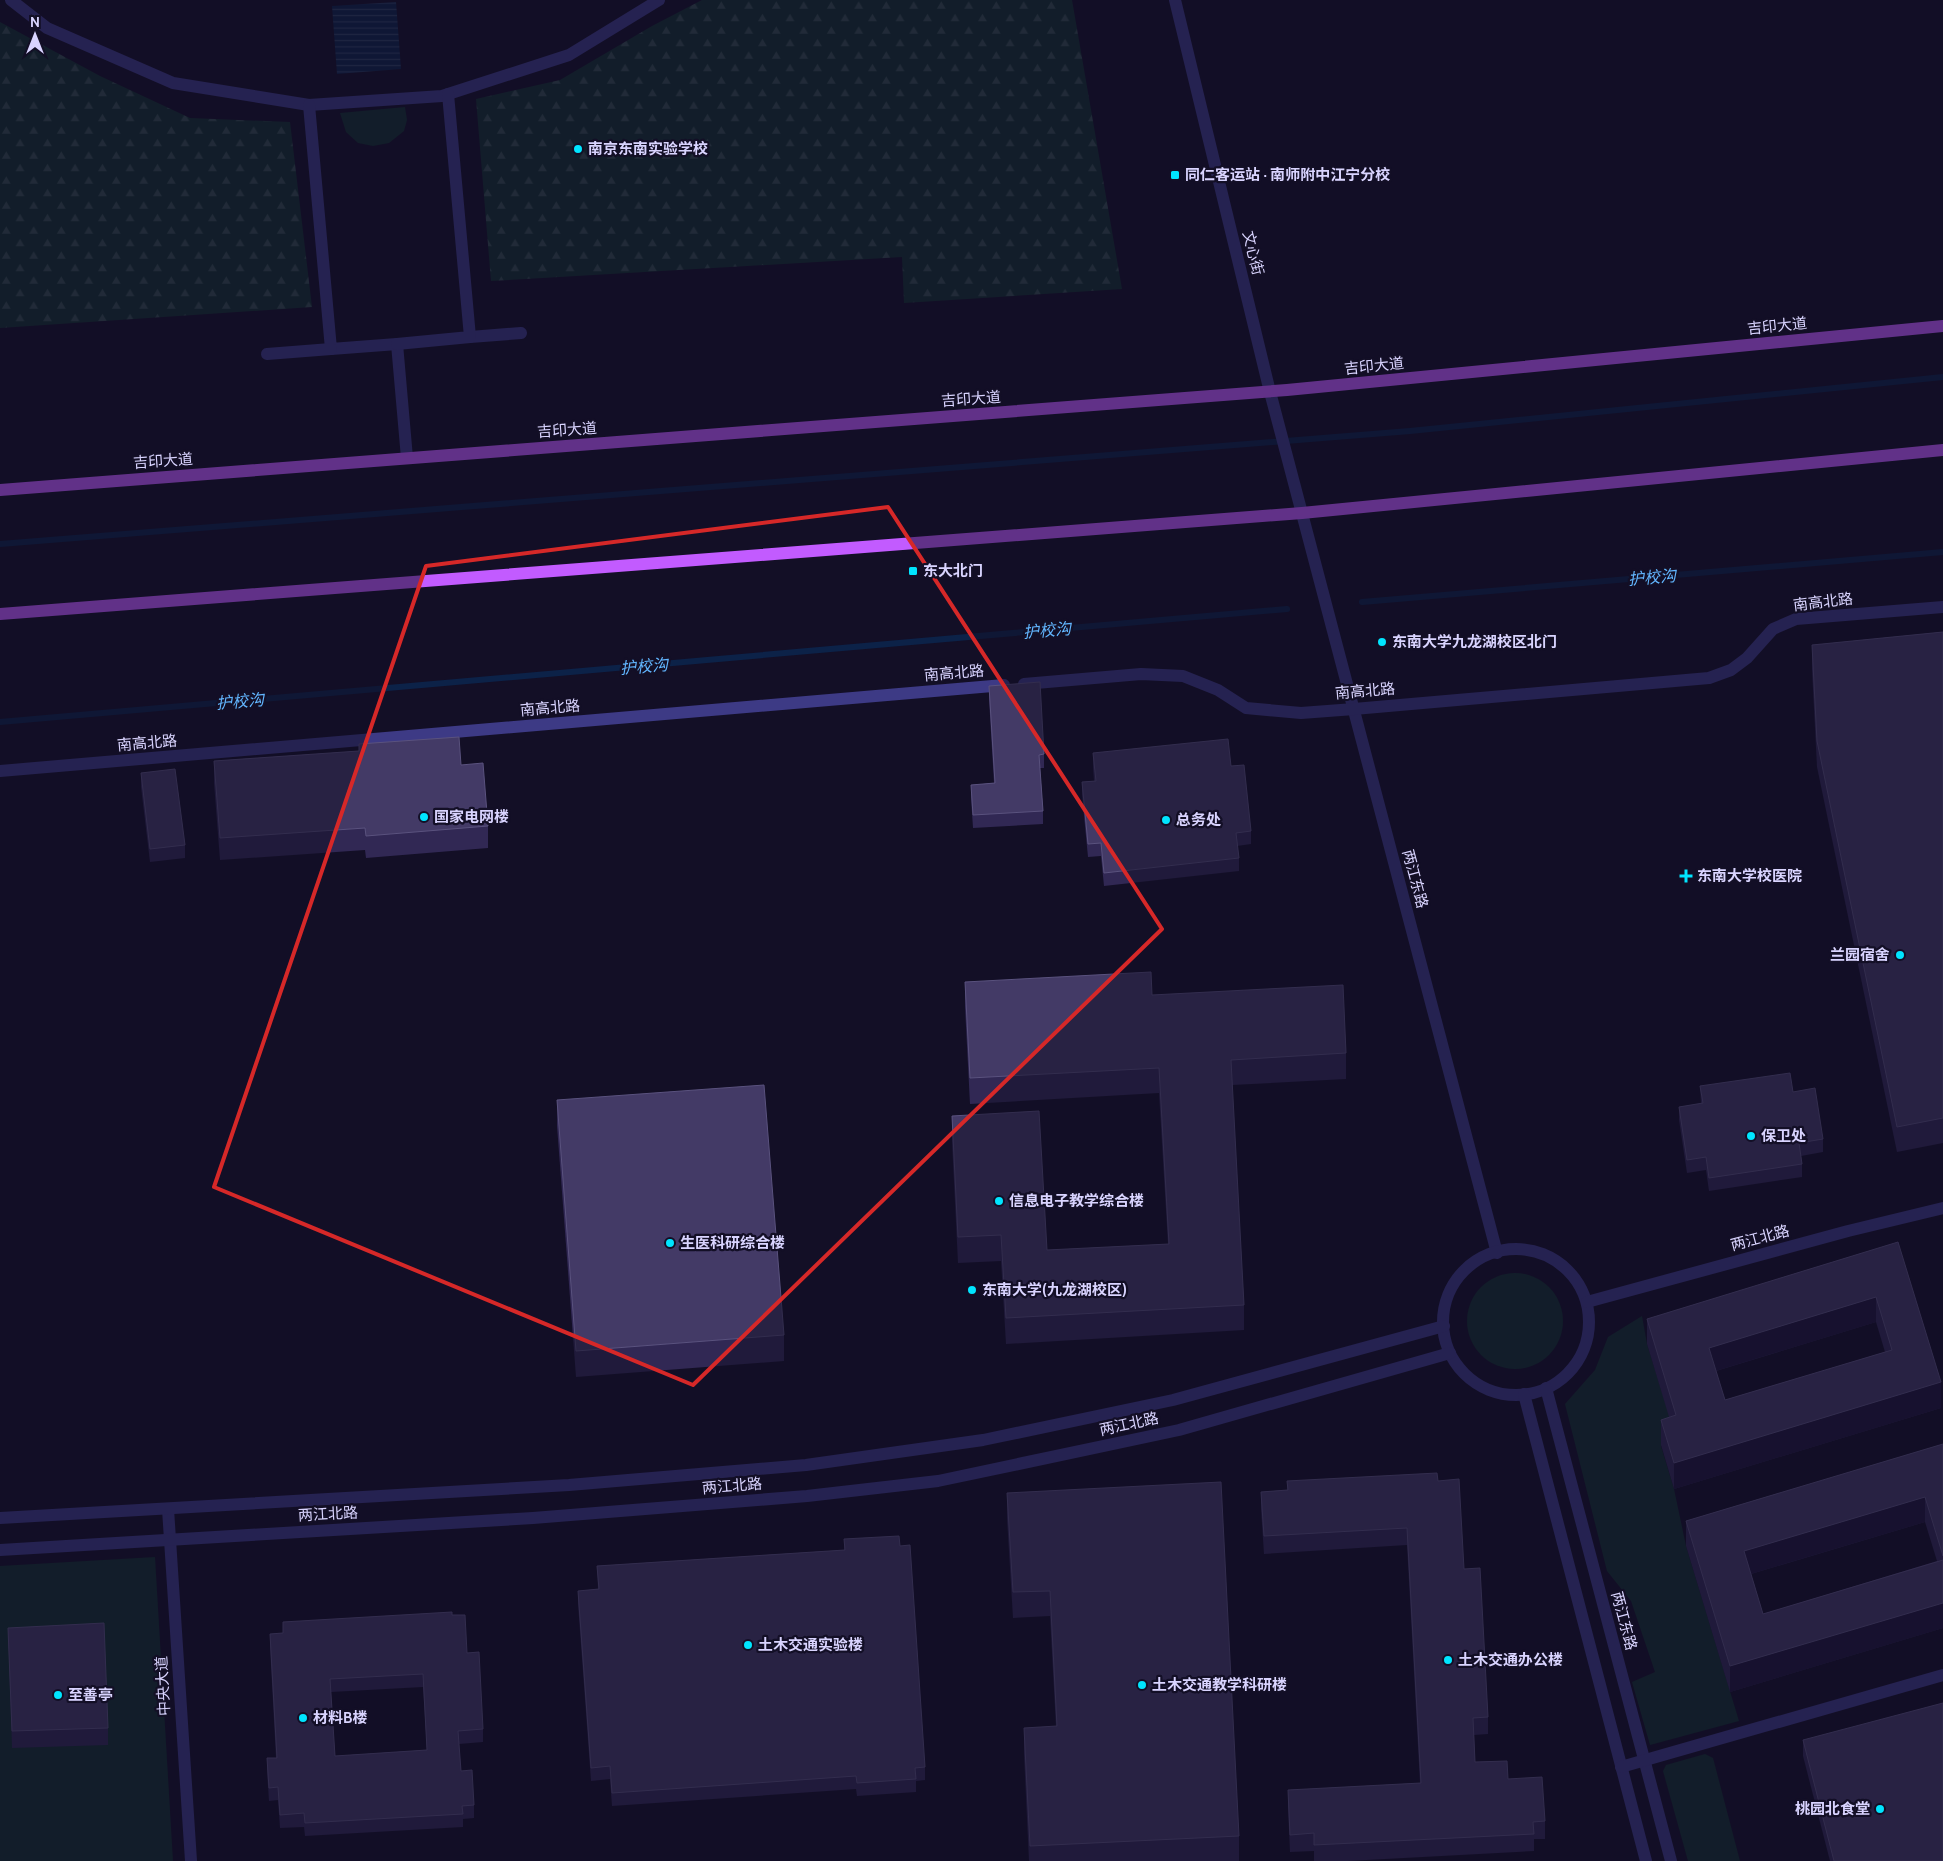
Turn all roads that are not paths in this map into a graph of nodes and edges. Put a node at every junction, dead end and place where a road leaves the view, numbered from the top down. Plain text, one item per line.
1 (11, 0) edge
2 (658, 0) edge
3 (1175, 0) edge
4 (448, 94) junction
5 (309, 105) junction
6 (1943, 326) edge
7 (521, 333) dead end
8 (470, 337) junction
9 (397, 344) junction
10 (331, 349) junction
11 (267, 354) dead end
12 (1270, 392) junction
13 (1943, 450) edge
14 (407, 458) junction
15 (0, 490) edge
16 (1302, 513) junction
17 (1943, 607) edge
18 (0, 614) edge
19 (1354, 709) junction
20 (0, 771) edge
21 (1943, 1208) edge
22 (1497, 1253) junction
23 (1587, 1302) junction
24 (1444, 1326) junction
25 (1450, 1353) junction
26 (1546, 1388) junction
27 (1524, 1394) junction
28 (168, 1508) junction
29 (0, 1518) edge
30 (171, 1540) junction
31 (0, 1550) edge
32 (1943, 1675) edge
33 (1644, 1761) junction
34 (1621, 1768) junction
35 (191, 1861) edge
36 (1646, 1861) edge
37 (1671, 1861) edge

1 - 5 street
2 - 4 street
3 - 12 street, 文心街
4 - 5 street
4 - 8 street
5 - 10 street
6 - 12 main road, 吉印大道
7 - 8 street
8 - 9 street
9 - 10 street
9 - 14 street
10 - 11 street
12 - 14 main road, 吉印大道
12 - 16 street, 文心街
13 - 16 main road
14 - 15 main road, 吉印大道
16 - 18 main road
16 - 19 street, 两江东路
17 - 19 street, 南高北路
19 - 20 street, 南高北路
19 - 22 street, 两江东路
21 - 23 street, 两江北路
22 - 23 street
22 - 24 street
23 - 26 street
24 - 25 street
24 - 28 street, 两江北路
25 - 27 street
25 - 30 street, 两江北路
26 - 27 street
26 - 33 street, 两江东路
27 - 34 street
28 - 29 street, 两江北路
28 - 30 street, 中央大道
30 - 31 street, 两江北路
30 - 35 street, 中央大道
32 - 33 street
33 - 34 street
33 - 37 street, 两江东路
34 - 36 street

